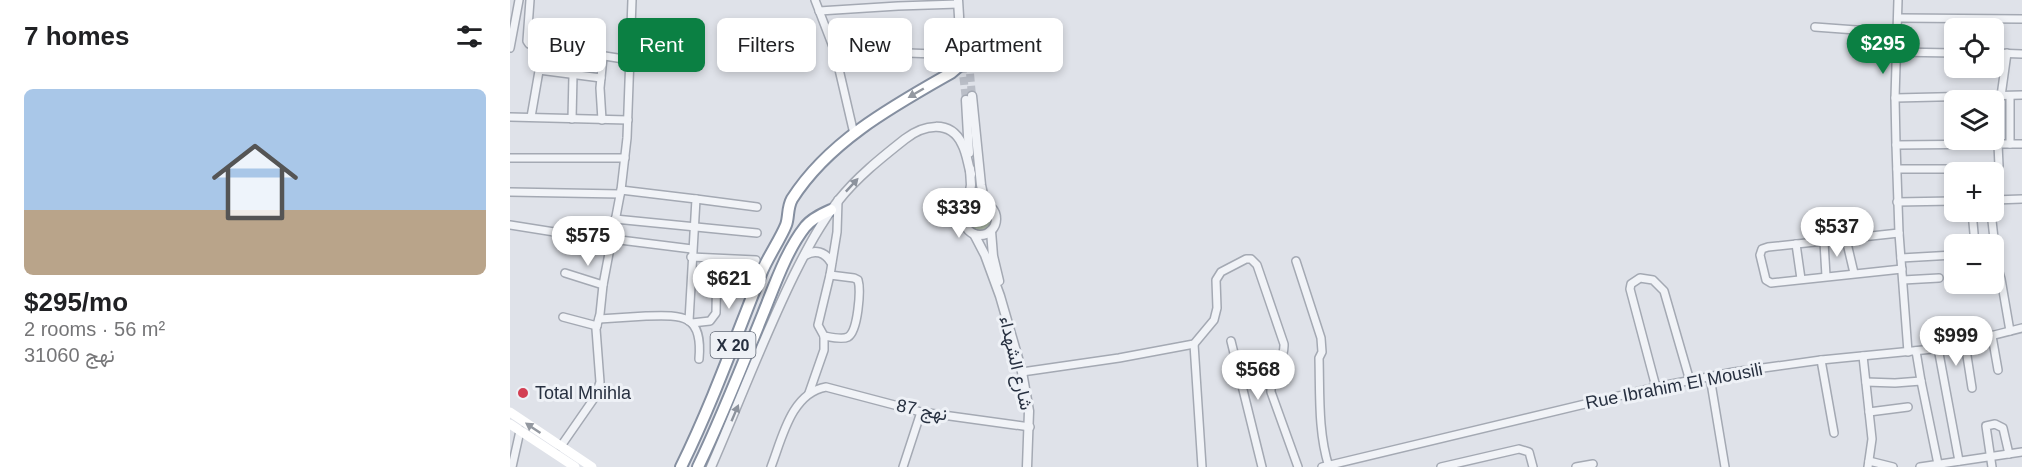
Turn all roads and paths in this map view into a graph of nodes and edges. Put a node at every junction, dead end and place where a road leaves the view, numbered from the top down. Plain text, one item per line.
1 (519, 0) edge
2 (530, 0) edge
3 (632, 0) edge
4 (815, 0) edge
5 (1899, 0) edge
6 (958, 2) edge
7 (819, 11) junction
8 (529, 18) edge
9 (631, 18) edge
10 (959, 18) edge
11 (1899, 18) junction
12 (2022, 19) edge
13 (513, 25) edge
14 (1815, 27) dead end
15 (1898, 30) junction
16 (510, 48) edge
17 (1896, 52) junction
18 (1944, 53) edge
19 (2007, 53) joint
20 (2021, 54) edge
21 (539, 72) edge
22 (553, 72) edge
23 (602, 72) edge
24 (630, 72) edge
25 (952, 72) edge
26 (573, 75) junction
27 (601, 78) junction
28 (2022, 95) edge
29 (2006, 96) junction
30 (1895, 98) junction
31 (510, 117) edge
32 (531, 117) junction
33 (572, 118) junction
34 (602, 120) junction
35 (628, 120) junction
36 (854, 134) junction
37 (2004, 144) edge
38 (2010, 144) junction
39 (2022, 144) edge
40 (1896, 145) junction
41 (1944, 145) edge
42 (1997, 150) edge
43 (510, 158) edge
44 (625, 158) junction
45 (1897, 168) junction
46 (971, 174) junction
47 (510, 192) edge
48 (620, 192) junction
49 (696, 199) junction
50 (2022, 199) edge
51 (2004, 200) edge
52 (1944, 201) edge
53 (1898, 202) junction
54 (988, 204) junction
55 (835, 205) junction
56 (757, 207) dead end
57 (967, 209) junction
58 (1827, 212) dead end
59 (615, 219) junction
60 (510, 225) edge
61 (694, 226) junction
62 (991, 231) junction
63 (757, 233) dead end
64 (1899, 233) junction
65 (974, 234) junction
66 (1846, 239) junction
67 (611, 240) junction
68 (1832, 241) junction
69 (1824, 242) junction
70 (1796, 244) junction
71 (692, 253) junction
72 (805, 255) junction
73 (1944, 256) edge
74 (1901, 258) junction
75 (717, 259) junction
76 (756, 260) dead end
77 (1296, 261) dead end
78 (831, 262) junction
79 (1902, 269) junction
80 (565, 273) dead end
81 (1854, 273) junction
82 (830, 275) junction
83 (1826, 276) junction
84 (1939, 278) dead end
85 (1801, 279) junction
86 (1903, 280) junction
87 (603, 285) junction
88 (2002, 294) edge
89 (1000, 296) junction
90 (563, 317) dead end
91 (598, 322) junction
92 (690, 322) junction
93 (2022, 328) edge
94 (2010, 332) junction
95 (824, 336) junction
96 (1992, 336) junction
97 (1231, 341) dead end
98 (1965, 343) junction
99 (1194, 344) junction
100 (1938, 348) junction
101 (1912, 352) junction
102 (1863, 356) junction
103 (699, 359) dead end
104 (1821, 360) junction
105 (1998, 370) dead end
106 (1022, 372) junction
107 (1710, 377) junction
108 (1690, 381) junction
109 (1866, 381) junction
110 (1921, 381) junction
111 (1656, 387) junction
112 (1972, 387) dead end
113 (813, 391) junction
114 (1908, 408) dead end
115 (510, 412) edge
116 (921, 412) junction
117 (1869, 412) junction
118 (510, 424) edge
119 (1029, 427) junction
120 (520, 431) junction
121 (1834, 433) dead end
122 (561, 447) junction
123 (2022, 452) edge
124 (2009, 454) junction
125 (1990, 457) junction
126 (1957, 463) edge
127 (1593, 464) dead end
128 (1869, 464) edge
129 (1938, 464) junction
130 (1327, 466) edge
131 (512, 467) edge
132 (575, 467) edge
133 (592, 467) edge
134 (681, 467) edge
135 (698, 467) edge
136 (711, 467) edge
137 (771, 467) edge
138 (903, 467) edge
139 (1027, 467) edge
140 (1202, 467) edge
141 (1262, 467) edge
142 (1298, 467) edge
143 (1441, 467) edge
144 (1533, 467) edge
145 (1576, 467) edge
146 (1725, 467) edge
147 (1893, 467) edge
148 (1920, 467) edge
149 (1992, 467) edge

1 - 13 street
2 - 8 street
3 - 9 street
4 - 7 street
5 - 11 street
6 - 7 street
6 - 10 street
7 - 36 street
11 - 12 street
11 - 15 street
13 - 16 street
14 - 15 street
15 - 17 street
17 - 18 street
17 - 30 street
19 - 20 street
19 - 29 street
21 - 32 street
22 - 26 street
23 - 27 street
24 - 35 street
25 -> 36 highway
26 - 27 street
26 - 33 street
27 - 34 street
28 - 29 street
29 - 30 street
29 - 38 street
30 - 40 street
31 - 32 street
32 - 33 street
33 - 34 street
34 - 35 street
35 - 44 street
36 - 134 highway, X 20
37 - 38 street
38 - 39 street
40 - 41 street
40 - 45 street
42 - 45 street
43 - 44 street
44 - 48 street
45 - 53 street
46 - 54 street
55 -> 46 street, X 20
46 - 57 street
47 - 48 street
48 - 49 street
48 - 59 street
49 - 56 street
49 - 61 street
50 - 51 street
52 - 53 street
53 - 64 street
54 - 57 street
54 - 62 street
55 - 72 street, X 20
55 - 78 street
55 - 135 highway, X 20
57 - 65 street
58 - 68 street
59 - 61 street
59 - 67 street
60 - 67 street
61 - 63 street
61 - 71 street
62 - 65 street
62 - 89 street
64 - 66 street
64 - 74 street
65 - 89 street
66 - 68 street
66 - 81 street
67 - 71 street
67 - 87 street
68 - 69 street
69 - 70 street
69 - 83 street
70 - 85 street
70 - 85 street
71 - 75 street
71 - 92 street
72 - 78 street
136 -> 72 street, X 20
73 - 74 street
74 - 79 street
75 - 76 street
75 - 92 street
77 - 130 street
78 - 82 street
79 - 81 street
79 - 86 street
80 - 87 street
81 - 83 street
82 - 95 street
82 - 95 street
83 - 85 street
84 - 86 street
86 - 101 street
87 - 91 street
88 - 94 street
89 - 106 street, شارع الشهداء
90 - 91 street
91 - 92 street
91 - 122 street
92 - 103 street
93 - 94 street, Rue Ibrahim El Mousili
94 - 96 street, Rue Ibrahim El Mousili
95 - 113 street
96 - 98 street, Rue Ibrahim El Mousili
96 - 105 street
97 - 141 street
98 - 100 street, Rue Ibrahim El Mousili
98 - 112 street
99 - 106 street
99 - 140 street
99 - 142 street
100 - 101 street, Rue Ibrahim El Mousili
100 - 126 street
101 - 102 street, Rue Ibrahim El Mousili
101 - 110 street
102 - 104 street, Rue Ibrahim El Mousili
102 - 109 street
104 - 107 street, Rue Ibrahim El Mousili
104 - 121 street
106 - 119 street, شارع الشهداء
107 - 108 street, Rue Ibrahim El Mousili
107 - 146 street
108 - 111 street, Rue Ibrahim El Mousili
108 - 111 street
109 - 110 street
109 - 117 street
110 - 129 street
111 - 130 street, Rue Ibrahim El Mousili
113 - 116 street, نهج 87
113 - 137 street
114 - 117 street
122 -> 115 main road
116 - 119 street, نهج 87
116 - 138 street
117 - 128 street
118 - 120 main road
119 - 139 street, شارع الشهداء
120 - 131 street
120 - 132 main road
122 - 133 main road
123 - 124 street
124 - 125 street
124 - 125 street
125 - 126 street
125 - 149 street
126 - 129 street
127 - 145 street
128 - 147 street
129 - 148 street
143 - 144 street

